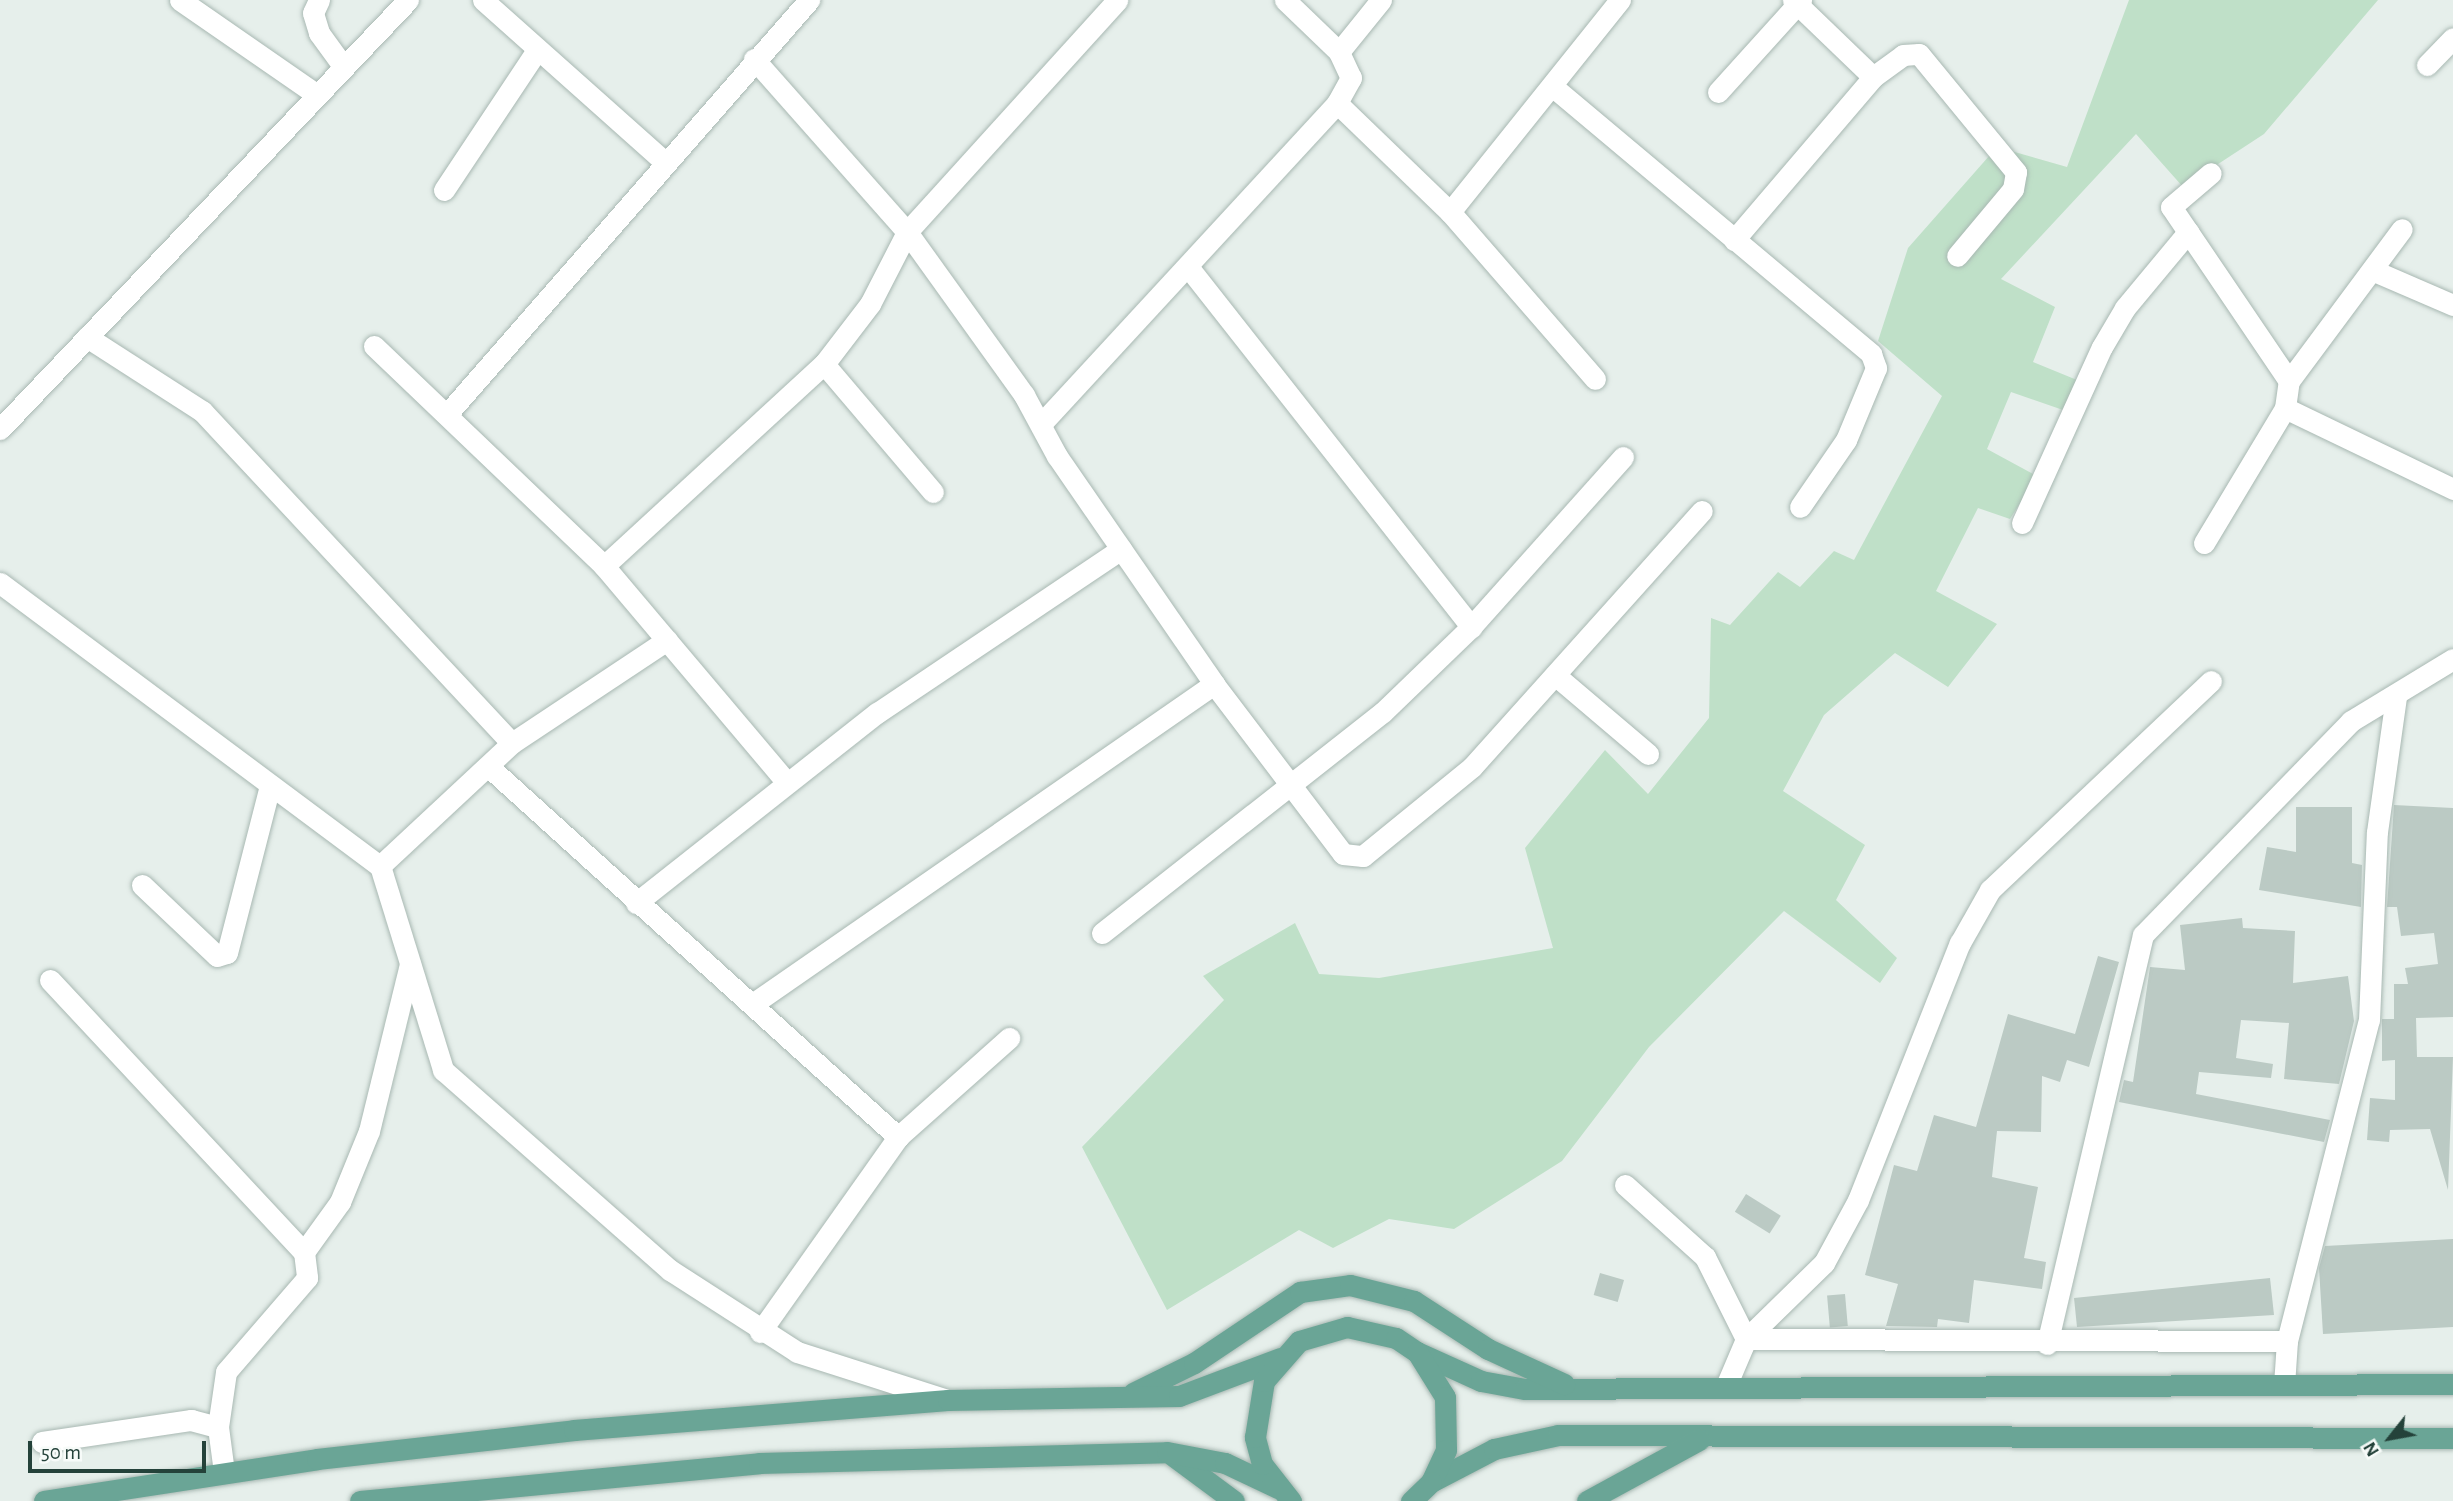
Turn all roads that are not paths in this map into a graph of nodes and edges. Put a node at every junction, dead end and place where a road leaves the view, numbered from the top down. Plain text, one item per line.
1 (180, 0) edge
2 (319, 0) edge
3 (408, 0) edge
4 (482, 0) edge
5 (809, 0) edge
6 (1117, 0) edge
7 (1285, 0) edge
8 (1381, 0) edge
9 (1619, 0) edge
10 (1797, 1) edge
11 (2453, 38) edge
12 (537, 50) junction
13 (1339, 52) junction
14 (754, 59) junction
15 (2427, 65) dead end
16 (343, 66) junction
17 (1872, 77) junction
18 (1552, 86) junction
19 (1718, 92) dead end
20 (316, 94) junction
21 (1337, 103) junction
22 (665, 162) junction
23 (2211, 173) dead end
24 (443, 190) dead end
25 (1450, 212) junction
26 (2402, 229) dead end
27 (907, 232) junction
28 (2188, 232) junction
29 (1734, 240) junction
30 (1957, 257) dead end
31 (1189, 268) junction
32 (2372, 270) junction
33 (2453, 305) edge
34 (87, 337) junction
35 (374, 346) dead end
36 (824, 364) junction
37 (1595, 379) dead end
38 (2289, 381) junction
39 (2285, 408) junction
40 (448, 413) junction
41 (1042, 423) junction
42 (0, 429) edge
43 (1623, 457) dead end
44 (2453, 489) edge
45 (933, 492) dead end
46 (1800, 507) dead end
47 (1702, 511) dead end
48 (2022, 523) dead end
49 (2204, 543) dead end
50 (1121, 549) junction
51 (604, 566) junction
52 (0, 583) edge
53 (1471, 627) junction
54 (667, 640) junction
55 (2453, 659) edge
56 (1555, 675) junction
57 (2211, 681) dead end
58 (1214, 684) junction
59 (2396, 696) junction
60 (512, 743) junction
61 (1648, 754) dead end
62 (489, 767) junction
63 (786, 781) junction
64 (270, 786) junction
65 (1290, 788) junction
66 (380, 866) junction
67 (142, 885) dead end
68 (636, 903) junction
69 (1102, 933) dead end
70 (411, 962) junction
71 (50, 980) dead end
72 (754, 1003) junction
73 (1009, 1038) dead end
74 (898, 1137) junction
75 (1625, 1185) dead end
76 (304, 1252) junction
77 (760, 1332) junction
78 (1746, 1339) junction
79 (2287, 1341) junction
80 (2046, 1344) junction
81 (1417, 1352) junction
82 (1280, 1358) junction
83 (2453, 1384) edge
84 (2284, 1385) junction
85 (1726, 1386) junction
86 (1576, 1389) junction
87 (1129, 1395) junction
88 (948, 1400) junction
89 (218, 1427) junction
90 (1702, 1438) junction
91 (2453, 1438) edge
92 (43, 1441) dead end
93 (1167, 1452) junction
94 (224, 1472) junction
95 (1431, 1482) junction
96 (1284, 1494) edge
97 (44, 1501) edge
98 (360, 1501) edge
99 (1234, 1501) edge
100 (1411, 1501) edge
101 (1587, 1501) edge

1 - 20 street
2 - 16 street
3 - 16 street
4 - 12 street
5 - 14 street
6 - 27 street
7 - 13 street
8 - 13 street
9 - 18 street
10 - 17 street
10 - 19 street
11 - 15 street
12 - 22 street
12 - 24 street
13 - 21 street
14 - 22 street
14 - 27 street
16 - 20 street
17 - 29 street
17 - 30 street
18 - 25 street
18 - 29 street
20 - 34 street
21 - 25 street
21 - 31 street
22 - 40 street
23 - 28 street
25 - 37 street
26 - 32 street
27 - 36 street
27 - 41 street
28 - 38 street
28 - 48 street
29 - 46 street
31 - 41 street
31 - 53 street
32 - 33 street
32 - 38 street
34 - 42 street
34 - 60 street
35 - 40 street
36 - 45 street
36 - 51 street
38 - 39 street
39 - 44 street
39 - 49 street
40 - 51 street
41 - 50 street
43 - 53 street
47 - 56 street
50 - 58 street
50 - 63 street
51 - 54 street
52 - 64 street
53 - 65 street
54 - 60 street
54 - 63 street
55 - 59 street
56 - 61 street
56 - 65 street
57 - 78 street
58 - 65 street
58 - 72 street
59 - 79 street
59 - 80 street
60 - 62 street
62 - 66 street
62 - 68 street
63 - 68 street
64 - 66 street
64 - 67 street
65 - 69 street
66 - 70 street
68 - 72 street
70 - 76 street
70 - 77 street
71 - 76 street
72 - 74 street
73 - 74 street
74 - 77 street
75 - 78 street
76 - 89 street
77 - 88 street
78 - 80 street
78 - 85 street
79 - 80 street
79 - 84 street
81 - 82 main road
81 - 86 main road
81 - 95 main road
82 - 87 main road
82 - 96 main road
83 - 84 main road
84 - 85 main road
85 - 86 main road
86 - 87 main road
87 - 88 main road
88 - 94 main road
89 - 92 street
89 - 94 street
90 - 91 main road
90 - 95 main road
90 - 101 main road
93 - 96 main road
93 - 98 main road
93 - 99 main road
94 - 97 main road
95 - 100 main road

